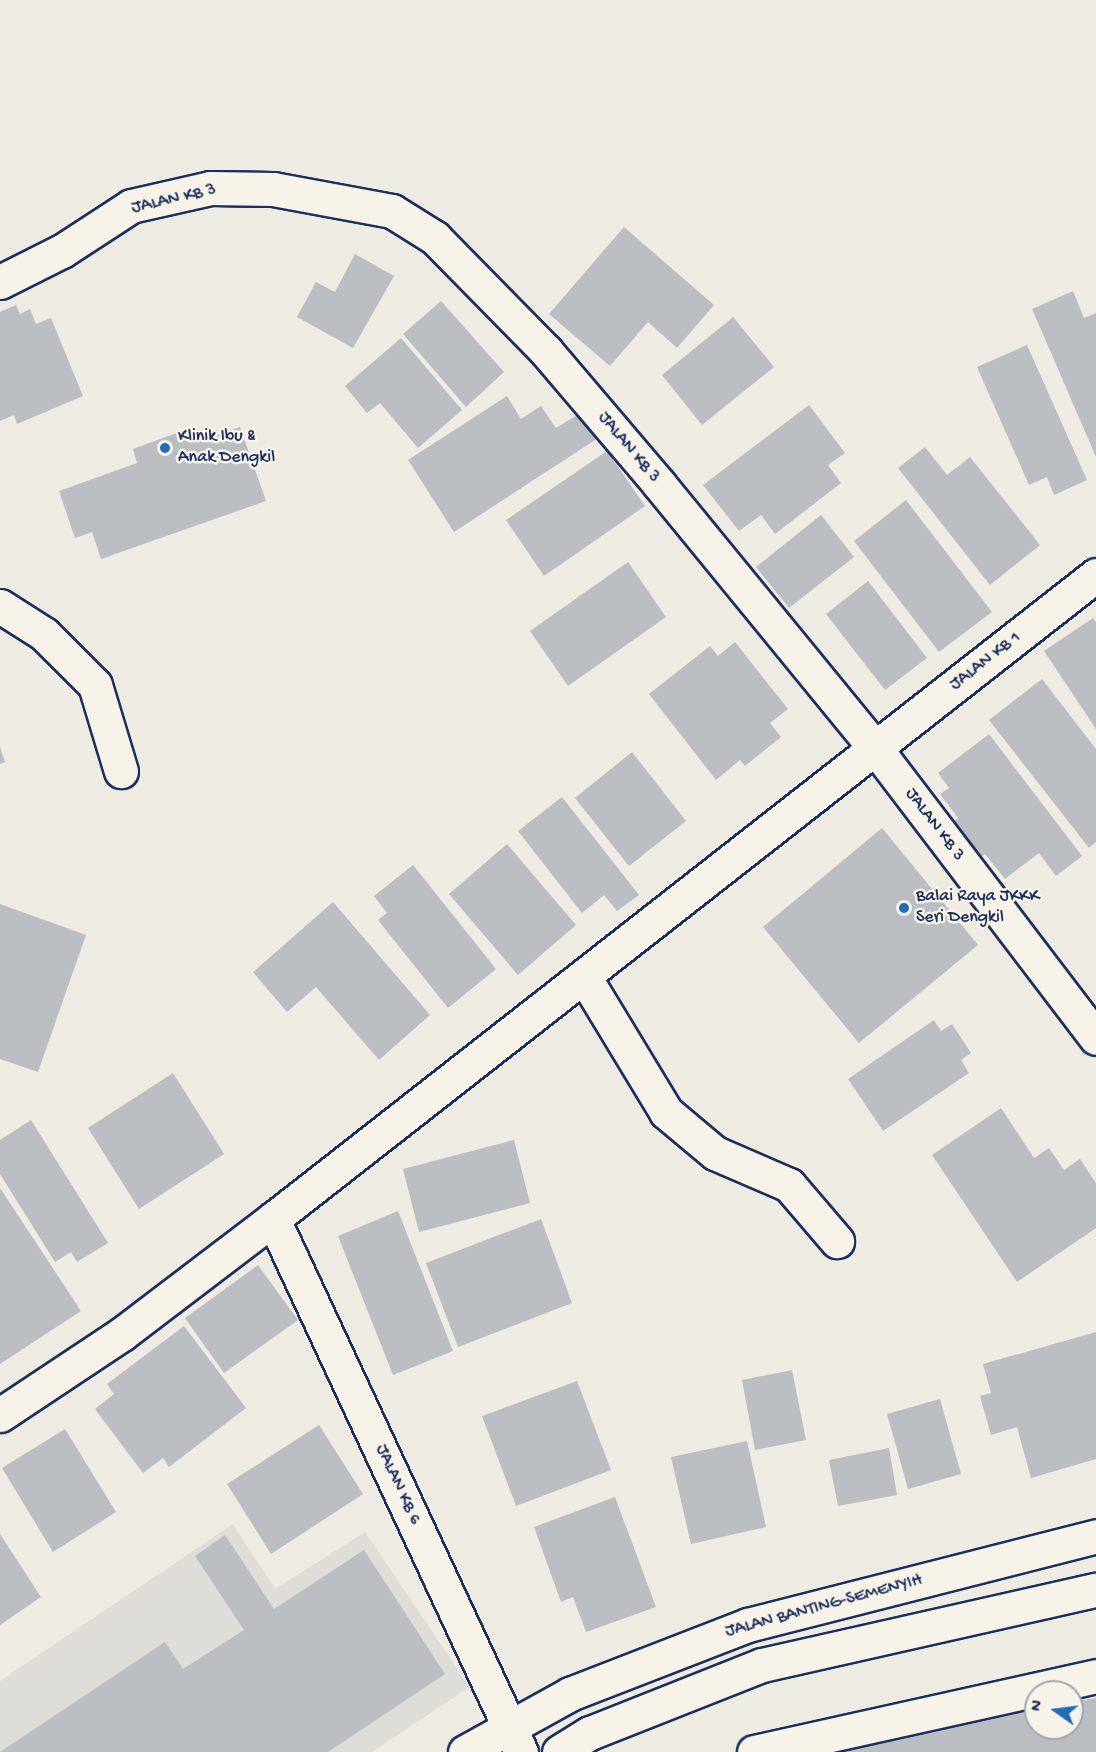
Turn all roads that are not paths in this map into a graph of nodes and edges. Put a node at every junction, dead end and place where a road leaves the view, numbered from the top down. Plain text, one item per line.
1 (0, 282) edge
2 (1096, 575) edge
3 (0, 606) edge
4 (876, 749) junction
5 (121, 771) dead end
6 (585, 978) junction
7 (1096, 1038) edge
8 (273, 1219) junction
9 (837, 1241) dead end
10 (0, 1415) edge
11 (1096, 1536) edge
12 (1096, 1590) edge
13 (1096, 1676) edge
14 (516, 1740) edge
15 (465, 1752) edge
16 (559, 1752) edge
17 (754, 1752) edge

1 - 4 street, JALAN KB 3
2 - 4 street, JALAN KB 1
3 - 5 street
4 - 6 street, JALAN KB 1
4 - 7 street, JALAN KB 3
6 - 8 street, JALAN KB 1
6 - 9 street
8 - 10 street, JALAN KB 1
8 - 14 street, JALAN KB 6
11 - 14 street, JALAN BANTING-SEMENYIH
12 - 16 street
13 - 17 street
14 - 15 street, JALAN BANTING-SEMENYIH

